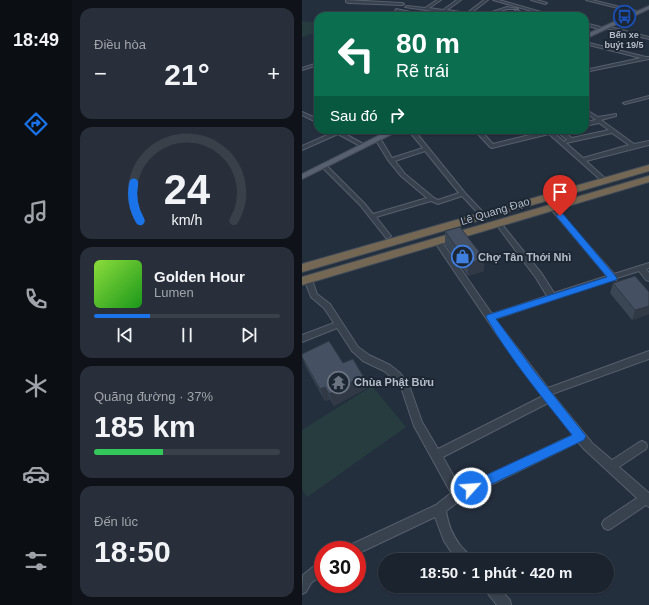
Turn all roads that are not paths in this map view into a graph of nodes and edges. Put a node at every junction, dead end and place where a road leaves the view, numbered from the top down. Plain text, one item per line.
1 (348, 0) edge
2 (405, 0) edge
3 (439, 0) edge
4 (459, 0) edge
5 (486, 0) edge
6 (495, 0) edge
7 (533, 0) edge
8 (588, 0) edge
9 (372, 1) edge
10 (545, 3) dead end
11 (402, 4) junction
12 (408, 7) dead end
13 (522, 7) junction
14 (649, 7) edge
15 (622, 8) junction
16 (426, 9) junction
17 (514, 10) junction
18 (444, 11) junction
19 (616, 11) dead end
20 (406, 12) edge
21 (450, 12) edge
22 (470, 12) edge
23 (494, 12) edge
24 (519, 12) edge
25 (539, 12) edge
26 (638, 12) junction
27 (589, 25) edge
28 (605, 28) junction
29 (589, 34) edge
30 (649, 38) edge
31 (589, 44) edge
32 (648, 59) edge
33 (314, 65) edge
34 (302, 69) edge
35 (589, 70) edge
36 (649, 97) edge
37 (625, 103) dead end
38 (302, 112) edge
39 (589, 113) edge
40 (614, 116) dead end
41 (314, 119) edge
42 (598, 120) junction
43 (589, 122) edge
44 (613, 131) junction
45 (330, 134) edge
46 (342, 134) edge
47 (388, 134) edge
48 (414, 134) edge
49 (481, 134) edge
50 (538, 134) edge
51 (552, 134) edge
52 (563, 134) edge
53 (378, 139) junction
54 (571, 140) junction
55 (649, 142) edge
56 (563, 143) junction
57 (364, 146) junction
58 (633, 146) junction
59 (302, 148) edge
60 (426, 149) junction
61 (391, 160) junction
62 (582, 160) junction
63 (649, 163) edge
64 (324, 166) junction
65 (649, 168) edge
66 (649, 175) edge
67 (302, 177) edge
68 (602, 179) junction
69 (649, 179) edge
70 (463, 194) junction
71 (432, 199) junction
72 (552, 207) junction
73 (479, 211) junction
74 (372, 216) junction
75 (498, 223) junction
76 (388, 236) junction
77 (438, 241) junction
78 (302, 260) edge
79 (649, 265) edge
80 (302, 268) edge
81 (641, 268) junction
82 (613, 278) junction
83 (649, 278) edge
84 (304, 279) edge
85 (552, 297) junction
86 (490, 317) junction
87 (339, 324) junction
88 (302, 339) edge
89 (645, 356) edge
90 (649, 365) edge
91 (547, 396) junction
92 (580, 436) junction
93 (642, 446) dead end
94 (436, 455) junction
95 (611, 466) junction
96 (458, 495) junction
97 (648, 499) edge
98 (440, 509) junction
99 (608, 524) dead end
100 (366, 543) edge
101 (458, 553) edge
102 (314, 573) edge
103 (302, 588) edge
104 (495, 593) edge
105 (505, 605) edge

1 - 9 street
2 - 11 street
3 - 16 street
4 - 18 street
5 - 22 street
6 - 13 street
7 - 10 street
8 - 15 street
9 - 11 street
11 - 20 street
12 - 16 street
13 - 17 street
13 - 25 street
14 - 26 main road
15 - 19 street
15 - 26 street
16 - 18 street
17 - 23 street
17 - 24 street
18 - 21 street
26 - 28 main road
27 - 28 street
28 - 29 main road
28 - 30 street
31 - 32 street
32 - 35 street
33 - 34 street
36 - 37 street
38 - 41 street
39 - 42 street
40 - 42 street
42 - 43 street
42 - 44 street
44 - 54 street
44 - 58 street
45 - 59 street
46 - 57 street
47 - 53 main road
48 - 60 street
49 - 50 street
51 - 56 street
52 - 54 street
53 - 57 main road
53 - 61 street
54 - 56 street
55 - 58 street
56 - 62 street
57 - 64 main road
58 - 62 street
60 - 61 street
60 - 70 street
61 - 71 street
62 - 68 street
63 - 68 highway, Lê Quang Đạo
64 - 67 main road
64 - 74 street
65 - 68 highway, Lê Quang Đạo
66 - 84 highway, Lê Quang Đạo
68 - 73 highway, Lê Quang Đạo
68 - 80 highway, Lê Quang Đạo
69 - 72 highway, Lê Quang Đạo
70 - 71 street
70 - 73 street
71 - 74 street
72 - 75 highway, Lê Quang Đạo
72 - 82 street
73 - 76 highway, Lê Quang Đạo
74 - 76 street
75 - 77 highway, Lê Quang Đạo
75 - 85 street
76 - 78 highway, Lê Quang Đạo
77 - 84 highway, Lê Quang Đạo
77 - 86 street
79 - 81 street
81 - 82 street
81 - 83 street
82 - 85 street
84 - 87 street
85 - 86 street
86 - 91 street
87 - 88 street
87 - 94 street
89 - 90 street
89 - 91 street
91 - 92 street
91 - 94 street
92 - 95 street
92 - 96 street
93 - 95 street
94 - 96 street
95 - 97 street
96 - 98 street
97 - 99 street
98 - 100 street
98 - 101 street
102 - 103 street
104 - 105 street

